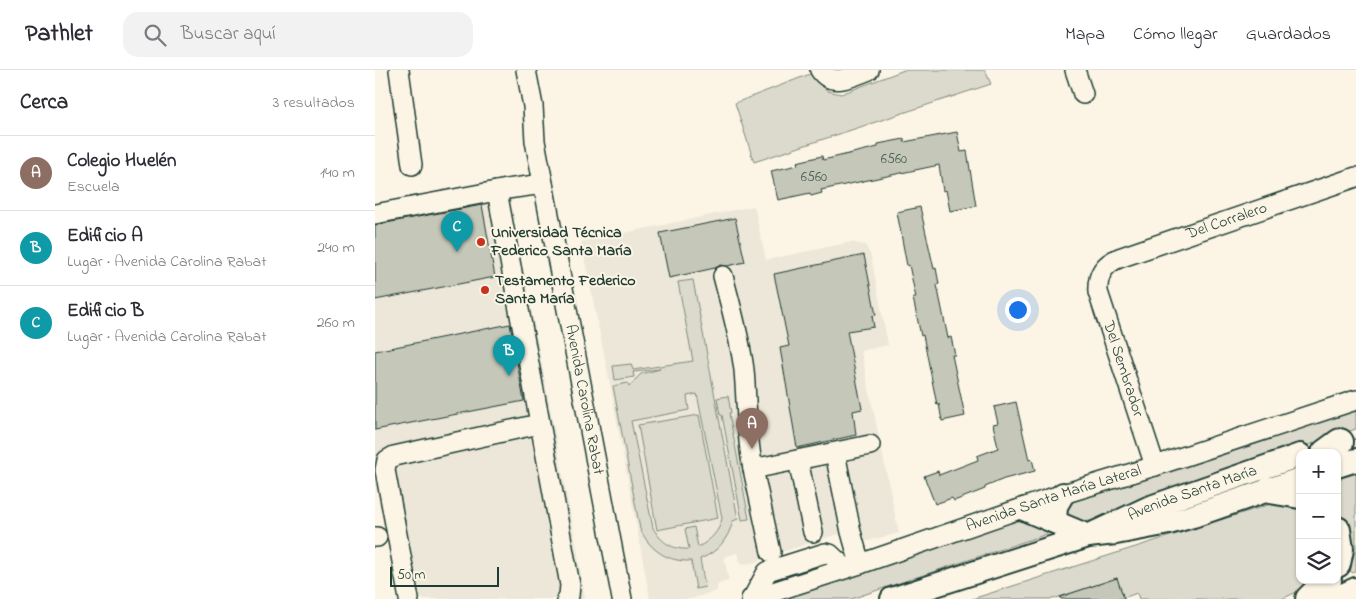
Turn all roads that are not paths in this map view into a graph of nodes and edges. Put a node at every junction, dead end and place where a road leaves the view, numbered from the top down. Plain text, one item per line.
1 (399, 70) edge
2 (514, 70) edge
3 (526, 70) edge
4 (820, 70) edge
5 (869, 70) edge
6 (1075, 70) edge
7 (1083, 94) dead end
8 (535, 141) junction
9 (411, 165) dead end
10 (1356, 177) edge
11 (543, 184) junction
12 (497, 191) junction
13 (375, 214) edge
14 (1101, 272) joint
15 (723, 276) dead end
16 (1356, 400) edge
17 (539, 424) junction
18 (870, 445) dead end
19 (835, 452) junction
20 (1296, 456) edge
21 (798, 460) junction
22 (1155, 466) junction
23 (753, 469) junction
24 (1296, 480) edge
25 (1270, 490) junction
26 (1063, 494) junction
27 (1296, 494) edge
28 (1024, 509) junction
29 (1055, 522) junction
30 (813, 532) dead end
31 (1088, 536) junction
32 (771, 552) dead end
33 (853, 566) junction
34 (1324, 584) edge
35 (1356, 591) edge
36 (409, 599) edge
37 (567, 599) edge
38 (622, 599) edge
39 (752, 599) edge
40 (892, 599) edge
41 (1309, 599) edge
42 (1339, 599) edge

1 - 9 street
2 - 8 street, Avenida Carolina Rabat
3 - 8 street, Avenida Carolina Rabat
4 - 5 street
6 - 7 street
8 - 11 street, Avenida Carolina Rabat
10 - 14 street, Del Corralero
11 - 12 street
11 - 38 street, Avenida Carolina Rabat
12 - 13 street
12 - 17 street
14 - 22 street, Del Sembrador
15 - 23 street
16 - 22 street, Avenida Santa María Lateral
17 - 36 street
17 - 37 street
18 - 19 street
19 - 21 street
19 - 33 street
20 - 31 main road, Avenida Santa María
21 - 23 street
21 - 30 street
22 - 26 street, Avenida Santa María Lateral
23 - 32 street
24 - 25 main road, Avenida Santa María
25 - 27 highway
25 - 31 main road, Avenida Santa María
26 - 28 street, Avenida Santa María Lateral
26 - 29 main road
28 - 29 main road
28 - 33 street, Avenida Santa María Lateral
29 - 31 main road
31 - 40 main road, Avenida Santa María
33 - 39 street, Avenida Santa María Lateral
34 - 41 highway
35 - 42 highway

